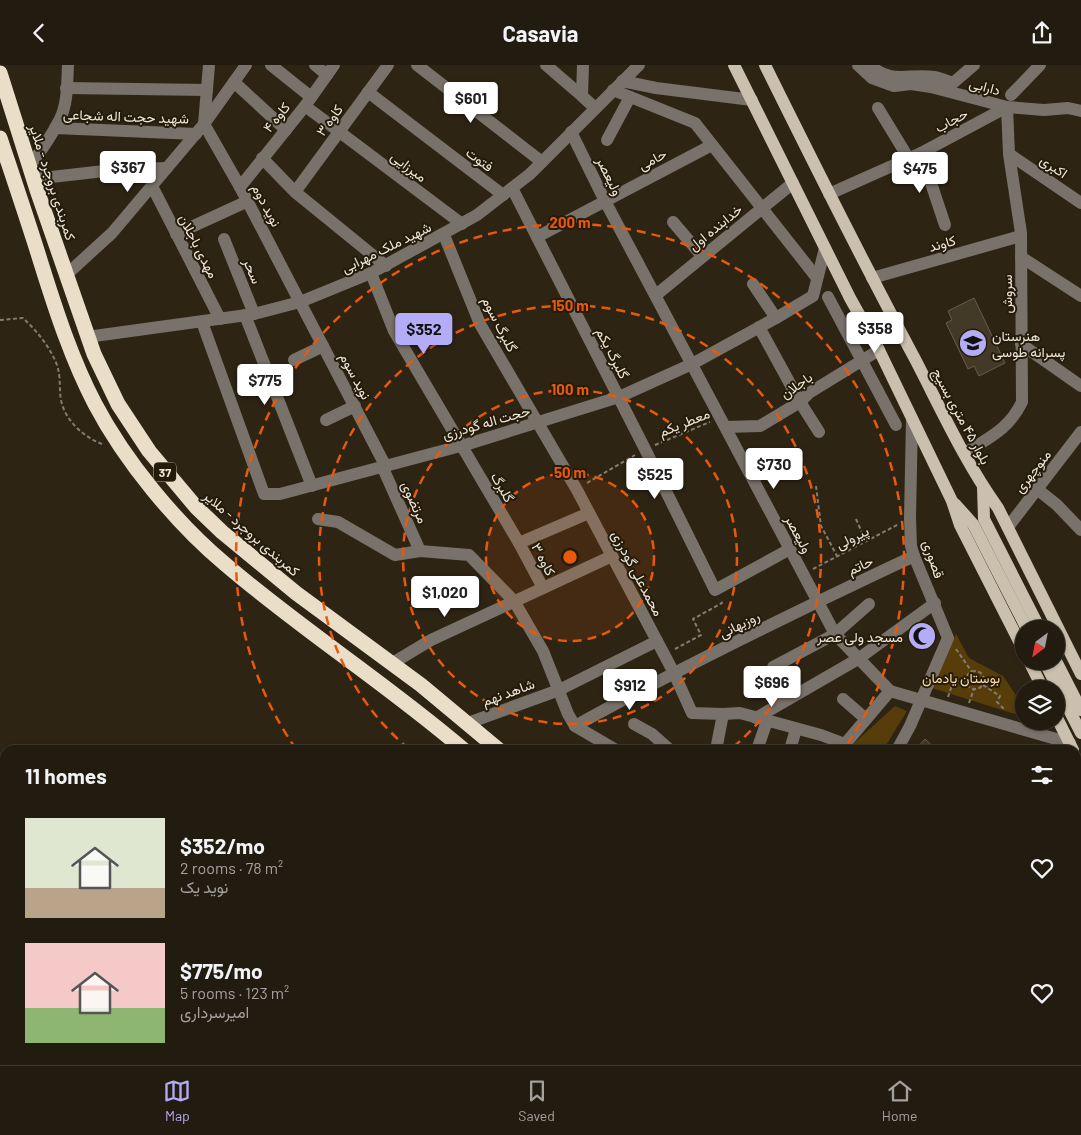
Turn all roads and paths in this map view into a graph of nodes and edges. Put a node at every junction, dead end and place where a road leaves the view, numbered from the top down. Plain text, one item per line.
1 (68, 65) edge
2 (209, 65) edge
3 (246, 65) edge
4 (271, 65) edge
5 (315, 65) edge
6 (388, 65) edge
7 (417, 65) edge
8 (546, 65) edge
9 (584, 65) edge
10 (734, 65) edge
11 (766, 65) edge
12 (858, 65) edge
13 (870, 65) edge
14 (1040, 65) edge
15 (970, 66) edge
16 (633, 67) edge
17 (330, 70) edge
18 (0, 73) edge
19 (234, 82) junction
20 (618, 86) junction
21 (66, 88) junction
22 (207, 90) junction
23 (368, 92) junction
24 (1011, 95) dead end
25 (582, 96) junction
26 (630, 97) junction
27 (752, 100) junction
28 (308, 102) junction
29 (1006, 107) junction
30 (595, 108) junction
31 (878, 108) dead end
32 (1081, 111) edge
33 (55, 128) junction
34 (200, 129) junction
35 (286, 130) junction
36 (338, 132) junction
37 (571, 132) junction
38 (0, 138) edge
39 (607, 140) dead end
40 (712, 145) junction
41 (921, 153) junction
42 (1009, 154) junction
43 (262, 158) junction
44 (909, 159) junction
45 (542, 162) junction
46 (30, 165) junction
47 (167, 168) junction
48 (34, 179) junction
49 (793, 183) junction
50 (152, 186) junction
51 (240, 187) junction
52 (294, 192) junction
53 (507, 192) junction
54 (829, 194) junction
55 (248, 201) junction
56 (605, 201) junction
57 (1081, 203) edge
58 (763, 208) junction
59 (673, 223) dead end
60 (462, 224) junction
61 (945, 225) dead end
62 (176, 234) junction
63 (444, 235) junction
64 (537, 237) junction
65 (1021, 237) junction
66 (224, 239) dead end
67 (826, 248) junction
68 (702, 256) junction
69 (1021, 257) junction
70 (386, 266) junction
71 (371, 273) junction
72 (66, 275) junction
73 (817, 278) junction
74 (872, 278) junction
75 (754, 284) dead end
76 (656, 295) junction
77 (813, 296) junction
78 (1081, 296) edge
79 (828, 297) junction
80 (850, 298) junction
81 (300, 302) junction
82 (250, 314) junction
83 (776, 318) junction
84 (220, 319) junction
85 (0, 320) edge
86 (202, 321) junction
87 (759, 327) junction
88 (88, 337) junction
89 (1021, 344) junction
90 (323, 346) junction
91 (879, 350) junction
92 (294, 360) dead end
93 (862, 360) junction
94 (692, 364) junction
95 (1081, 386) edge
96 (619, 397) junction
97 (800, 402) junction
98 (355, 406) junction
99 (912, 419) junction
100 (326, 420) dead end
101 (538, 422) junction
102 (723, 422) junction
103 (896, 425) dead end
104 (819, 432) dead end
105 (1081, 432) edge
106 (103, 444) dead end
107 (461, 445) junction
108 (645, 449) junction
109 (965, 453) junction
110 (790, 457) dead end
111 (383, 465) junction
112 (753, 479) junction
113 (312, 486) junction
114 (816, 487) dead end
115 (983, 487) junction
116 (1037, 489) junction
117 (577, 490) junction
118 (952, 501) junction
119 (589, 513) junction
120 (910, 518) junction
121 (318, 519) dead end
122 (856, 519) dead end
123 (978, 521) junction
124 (1008, 527) junction
125 (1081, 530) edge
126 (866, 542) junction
127 (519, 543) junction
128 (790, 549) junction
129 (420, 551) junction
130 (612, 556) junction
131 (837, 557) junction
132 (914, 557) junction
133 (804, 574) junction
134 (543, 588) junction
135 (715, 590) junction
136 (514, 601) junction
137 (818, 601) junction
138 (869, 603) dead end
139 (935, 603) junction
140 (1023, 620) edge
141 (1035, 620) edge
142 (1015, 633) edge
143 (835, 634) junction
144 (948, 638) junction
145 (656, 641) junction
146 (664, 654) junction
147 (858, 659) junction
148 (392, 664) junction
149 (773, 667) dead end
150 (1049, 670) edge
151 (1061, 670) edge
152 (972, 672) junction
153 (674, 673) junction
154 (1081, 673) edge
155 (967, 679) junction
156 (983, 685) junction
157 (559, 689) junction
158 (890, 691) junction
159 (843, 699) dead end
160 (920, 700) junction
161 (945, 707) junction
162 (1081, 710) edge
163 (723, 714) junction
164 (866, 719) junction
165 (762, 720) junction
166 (468, 723) junction
167 (999, 723) junction
168 (634, 724) dead end
169 (575, 725) junction
170 (796, 729) junction
171 (1063, 730) edge
172 (1081, 733) edge
173 (458, 745) edge
174 (493, 745) edge
175 (608, 745) edge
176 (664, 745) edge
177 (717, 745) edge
178 (758, 745) edge
179 (791, 745) edge
180 (840, 745) edge
181 (846, 745) edge
182 (900, 745) edge
183 (1066, 745) edge
184 (1071, 745) edge

1 - 21 street
2 - 22 street
3 - 19 street
4 - 28 street, میرزایی
5 - 17 street
6 - 23 street, کاوه ۳
7 - 45 street
8 - 25 street
9 - 25 street
10 - 27 main road
11 - 54 main road, بلوار ۴۵ متری بسیج
12 - 29 street, دارابی
13 - 15 street
14 - 24 street
16 - 20 street, شهید ملک مهرابی
17 - 28 street, کاوه ۴
18 - 46 highway, کمربندی بروجرد - ملایر / 37
19 - 34 street
19 - 35 street
20 - 26 street
20 - 27 street
20 - 30 street, شهید ملک مهرابی
21 - 22 street
21 - 33 street
22 - 34 street
23 - 36 street, کاوه ۳
23 - 53 street, فتوت
25 - 30 street
26 - 39 street
26 - 40 street
27 - 49 main road
28 - 35 street, کاوه ۴
28 - 36 street, میرزایی
29 - 32 street, دارابی
29 - 41 street, حجاب
29 - 42 street, سروش
30 - 37 street, شهید ملک مهرابی
31 - 44 street
33 - 34 street, شهید حجت اله شجاعی
33 - 46 street
34 - 47 street
34 - 51 street, نوید دوم
35 - 43 street, کاوه ۴
36 - 52 street, کاوه ۳
36 - 60 street, میرزایی
37 - 45 street, شهید ملک مهرابی
37 - 56 street, ولیعصر
38 - 173 highway, 37
40 - 56 street, حامی
40 - 58 street
41 - 44 street, حجاب
41 - 61 street
42 - 57 street, اکبری
42 - 65 street, سروش
43 - 51 street, کاوه ۴
43 - 52 street
44 - 54 street, حجاب
45 - 53 street, شهید ملک مهرابی
46 - 48 highway, کمربندی بروجرد - ملایر / 37
47 - 48 street
47 - 50 street
48 - 72 highway, کمربندی بروجرد - ملایر / 37
49 - 58 street, خدابنده اول
49 - 67 main road
50 - 62 street, مهدی باجلان
50 - 72 street
51 - 55 street, نوید دوم
52 - 70 street
53 - 60 street, شهید ملک مهرابی
53 - 64 street, گلبرگ یکم
54 - 74 main road, بلوار ۴۵ متری بسیج
55 - 62 street
55 - 81 street, نوید دوم
56 - 64 street, حامی
56 - 76 street, ولیعصر
58 - 68 street, خدابنده اول
58 - 73 street
59 - 68 street
60 - 63 street, شهید ملک مهرابی
62 - 84 street, مهدی باجلان
63 - 70 street, شهید ملک مهرابی
63 - 101 street, گلبرگ سوم
64 - 96 street, گلبرگ یکم
65 - 69 street, سروش
65 - 74 street, کاوند
66 - 82 street, سحر
67 - 73 street
67 - 80 main road
68 - 76 street, خدابنده اول
69 - 78 street
69 - 89 street, سروش
70 - 71 street, شهید ملک مهرابی
71 - 81 street, شهید ملک مهرابی
71 - 107 street, گلبرگ
72 - 88 highway, کمربندی بروجرد - ملایر / 37
73 - 77 street
74 - 109 main road, بلوار ۴۵ متری بسیج
75 - 83 street
76 - 94 street, ولیعصر
77 - 79 street
77 - 83 street, حجت اله گودرزی
79 - 80 street
79 - 93 street
80 - 91 main road
81 - 82 street, شهید ملک مهرابی
81 - 90 street, نوید سوم
82 - 84 street, شهید ملک مهرابی
82 - 113 street, سحر
83 - 87 street, حجت اله گودرزی
84 - 86 street, شهید ملک مهرابی
85 - 106 path
86 - 88 street, شهید ملک مهرابی
86 - 113 street, حجت اله گودرزی
87 - 94 street, حجت اله گودرزی
87 - 97 street
88 - 148 highway, کمربندی بروجرد - ملایر / 37
89 - 95 street
89 - 109 street, سروش
90 - 92 street
90 - 98 street, نوید سوم
91 - 93 street, باجلان
91 - 99 main road
93 - 97 street, باجلان
93 - 103 street
94 - 96 street, حجت اله گودرزی
94 - 102 street, ولیعصر
96 - 101 street, حجت اله گودرزی
96 - 108 street, گلبرگ یکم
97 - 102 street, باجلان
97 - 104 street
98 - 100 street
98 - 111 street, نوید سوم
99 - 118 main road
99 - 120 street, قصوری
101 - 107 street, حجت اله گودرزی
101 - 117 street, محمدعلی گودرزی
102 - 108 path, معطر یکم
102 - 112 street, ولیعصر
105 - 116 street, منوچهری
107 - 111 street, حجت اله گودرزی
107 - 127 street, گلبرگ
108 - 117 path, معطر یکم
108 - 135 street, گلبرگ یکم
109 - 115 main road, بلوار ۴۵ متری بسیج
110 - 112 street
111 - 113 street, حجت اله گودرزی
111 - 129 street, مرتضوی
112 - 128 street, ولیعصر
114 - 131 path
115 - 123 main road
115 - 124 main road, بلوار ۴۵ متری بسیج
116 - 124 street, منوچهری
116 - 125 street
117 - 119 street, محمدعلی گودرزی
118 - 123 main road
118 - 142 main road
119 - 127 street
119 - 130 street, محمدعلی گودرزی
120 - 126 path, پیرولی
120 - 132 street, قصوری
121 - 129 street
122 - 126 path
123 - 140 main road
123 - 141 main road
124 - 154 main road, بلوار ۴۵ متری بسیج
126 - 131 path, پیرولی
127 - 134 street, کاوه ۳
128 - 133 street, ولیعصر
128 - 135 street
129 - 136 street
130 - 134 street
130 - 145 street, محمدعلی گودرزی
131 - 133 path, پیرولی
132 - 137 street, حاتم
132 - 139 street, قصوری
133 - 137 street, ولیعصر
134 - 136 street
135 - 146 path
136 - 148 street
136 - 157 street
137 - 143 street, ولیعصر
137 - 153 street, روزبهانی
138 - 143 street
139 - 144 street, قصوری
139 - 147 street
143 - 147 street, ولیعصر
143 - 149 street
144 - 152 path
144 - 160 street
145 - 146 street, محمدعلی گودرزی
145 - 157 street, شاهد نهم
146 - 153 street, محمدعلی گودرزی
147 - 158 street, ولیعصر
147 - 165 street
148 - 166 highway, کمربندی بروجرد - ملایر / 37
150 - 172 main road
151 - 162 main road
152 - 155 path
152 - 156 path
153 - 163 street, محمدعلی گودرزی
153 - 169 street, روزبهانی
155 - 156 path
155 - 161 path
156 - 167 path
157 - 166 street, شاهد نهم
157 - 169 street
158 - 160 street, ولیعصر
158 - 164 street
159 - 164 street
160 - 161 street, ولیعصر
160 - 182 street
161 - 167 street, ولیعصر
163 - 165 street
163 - 177 street
164 - 181 street
165 - 170 street
165 - 178 street
166 - 174 highway, کمربندی بروجرد - ملایر / 37
167 - 183 street, ولیعصر
168 - 176 street
169 - 175 street
170 - 179 street
170 - 180 street
171 - 184 main road

